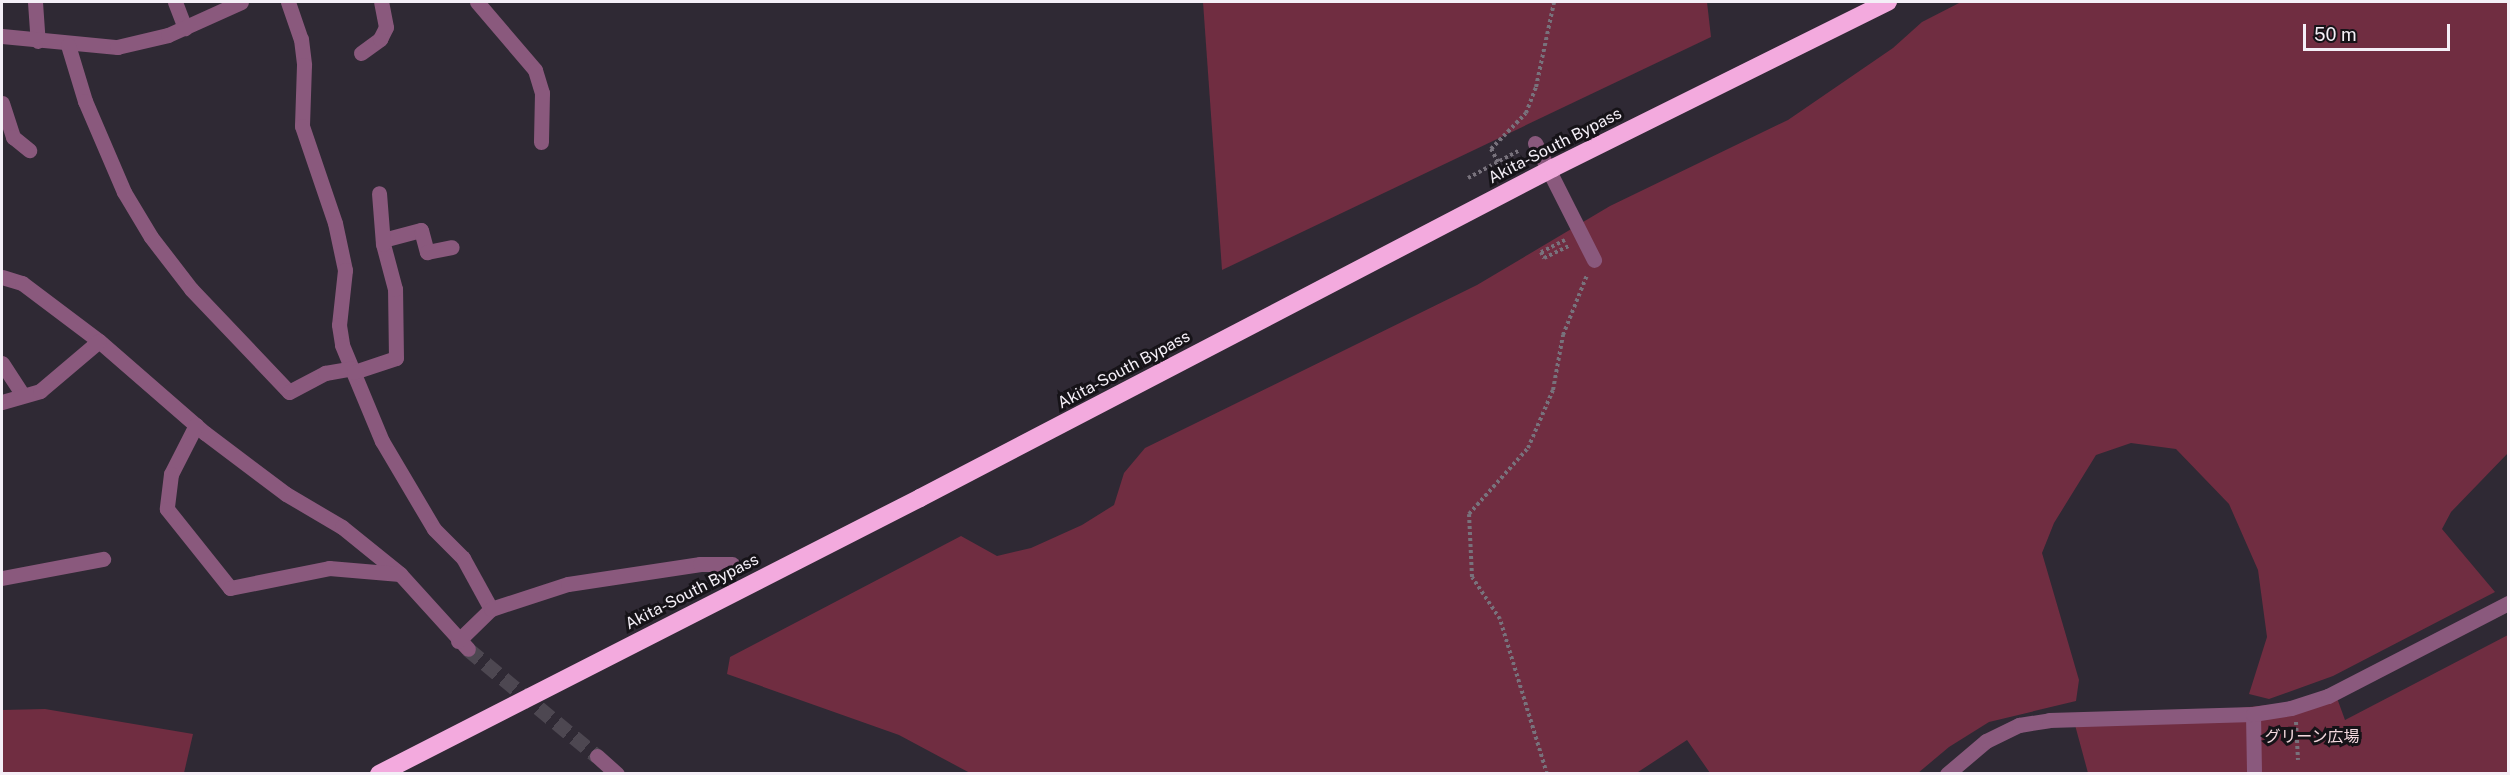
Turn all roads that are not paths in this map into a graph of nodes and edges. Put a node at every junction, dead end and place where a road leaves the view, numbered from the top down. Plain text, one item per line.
1 (35, 2) edge
2 (175, 2) edge
3 (241, 2) edge
4 (288, 2) edge
5 (381, 2) edge
6 (477, 2) edge
7 (1887, 2) edge
8 (185, 28) junction
9 (2, 36) edge
10 (38, 41) junction
11 (68, 45) junction
12 (361, 53) dead end
13 (3, 110) edge
14 (541, 142) dead end
15 (1535, 143) road end
16 (29, 150) dead end
17 (379, 193) dead end
18 (383, 240) junction
19 (452, 247) dead end
20 (1594, 260) road end
21 (2, 278) edge
22 (99, 341) junction
23 (2, 363) edge
24 (353, 370) junction
25 (22, 394) junction
26 (2, 402) edge
27 (196, 425) junction
28 (103, 560) dead end
29 (732, 564) dead end
30 (400, 574) junction
31 (2, 578) edge
32 (2508, 603) edge
33 (491, 609) junction
34 (2253, 714) junction
35 (597, 756) tunnel mouth
36 (379, 774) edge
37 (617, 774) edge
38 (1947, 774) edge
39 (2254, 774) edge

1 - 10 street
2 - 8 street
3 - 8 street
4 - 24 street
5 - 12 street
6 - 14 street
7 - 36 highway, Akita-South Bypass
8 - 11 street
9 - 10 street
10 - 11 street
11 - 24 street
13 - 16 street
15 - 20 street
17 - 18 street
18 - 19 street
18 - 24 street
21 - 22 street
22 - 25 street
22 - 27 street
23 - 25 street
24 - 33 street
25 - 26 street
27 - 30 street
27 - 30 street
28 - 31 street
29 - 33 street
30 - 33 street
32 - 34 street
34 - 38 street
34 - 39 street
35 - 37 street

